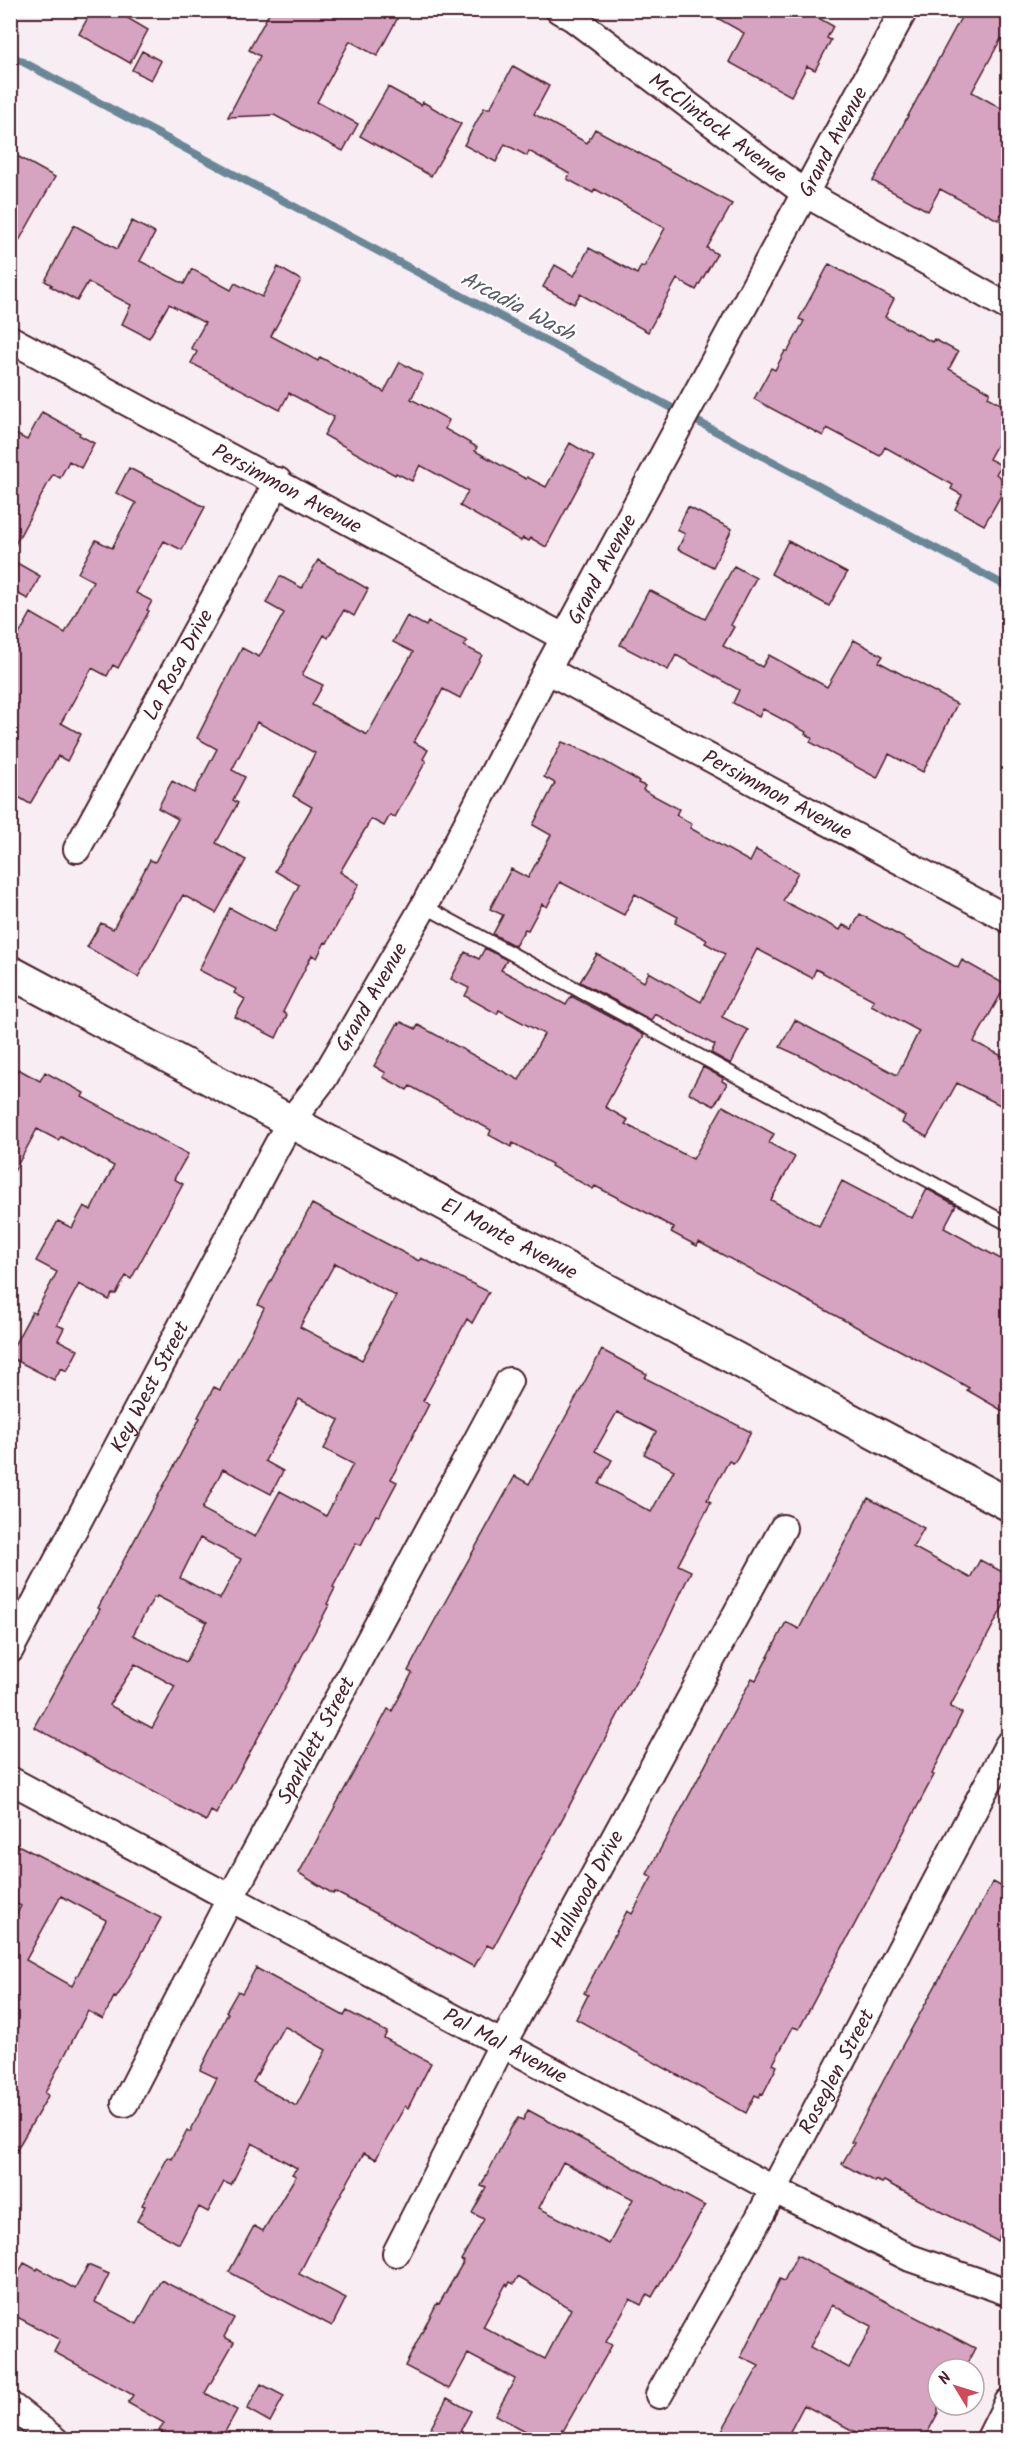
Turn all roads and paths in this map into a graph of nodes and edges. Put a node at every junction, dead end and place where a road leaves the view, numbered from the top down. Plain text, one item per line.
1 (559, 10) edge
2 (903, 10) edge
3 (806, 194) junction
4 (1008, 307) edge
5 (10, 339) edge
6 (278, 481) junction
7 (565, 638) junction
8 (547, 669) junction
9 (77, 849) dead end
10 (424, 906) junction
11 (1008, 919) edge
12 (10, 972) edge
13 (290, 1122) junction
14 (1008, 1224) edge
15 (509, 1381) dead end
16 (1008, 1504) edge
17 (783, 1528) dead end
18 (10, 1650) edge
19 (1008, 1745) edge
20 (10, 1780) edge
21 (231, 1897) junction
22 (503, 2043) junction
23 (125, 2103) dead end
24 (773, 2189) junction
25 (396, 2253) dead end
26 (1008, 2292) edge
27 (659, 2395) dead end
28 (1008, 2402) edge
29 (10, 2405) edge
30 (55, 2439) edge
31 (989, 2439) edge

1 - 3 street, McClintock Avenue
2 - 3 street, Grand Avenue
3 - 4 street, McClintock Avenue
3 - 7 street, Grand Avenue
5 - 6 street, Persimmon Avenue
6 - 7 street, Persimmon Avenue
6 - 9 street, La Rosa Drive
7 - 8 street, Grand Avenue
8 - 10 street, Grand Avenue
8 - 11 street, Persimmon Avenue
10 - 13 street, Grand Avenue
10 - 14 lane
12 - 13 street, El Monte Avenue
13 - 16 street, El Monte Avenue
13 - 18 street, Key West Street
15 - 21 street, Sparklett Street
17 - 22 street, Hallwood Drive
19 - 24 street, Roseglen Street
20 - 21 street, Pal Mal Avenue
21 - 22 street, Pal Mal Avenue
21 - 23 street, Sparklett Street
22 - 24 street, Pal Mal Avenue
22 - 25 street, Hallwood Drive
24 - 26 street, Pal Mal Avenue
24 - 27 street, Roseglen Street
28 - 31 street
29 - 30 street

